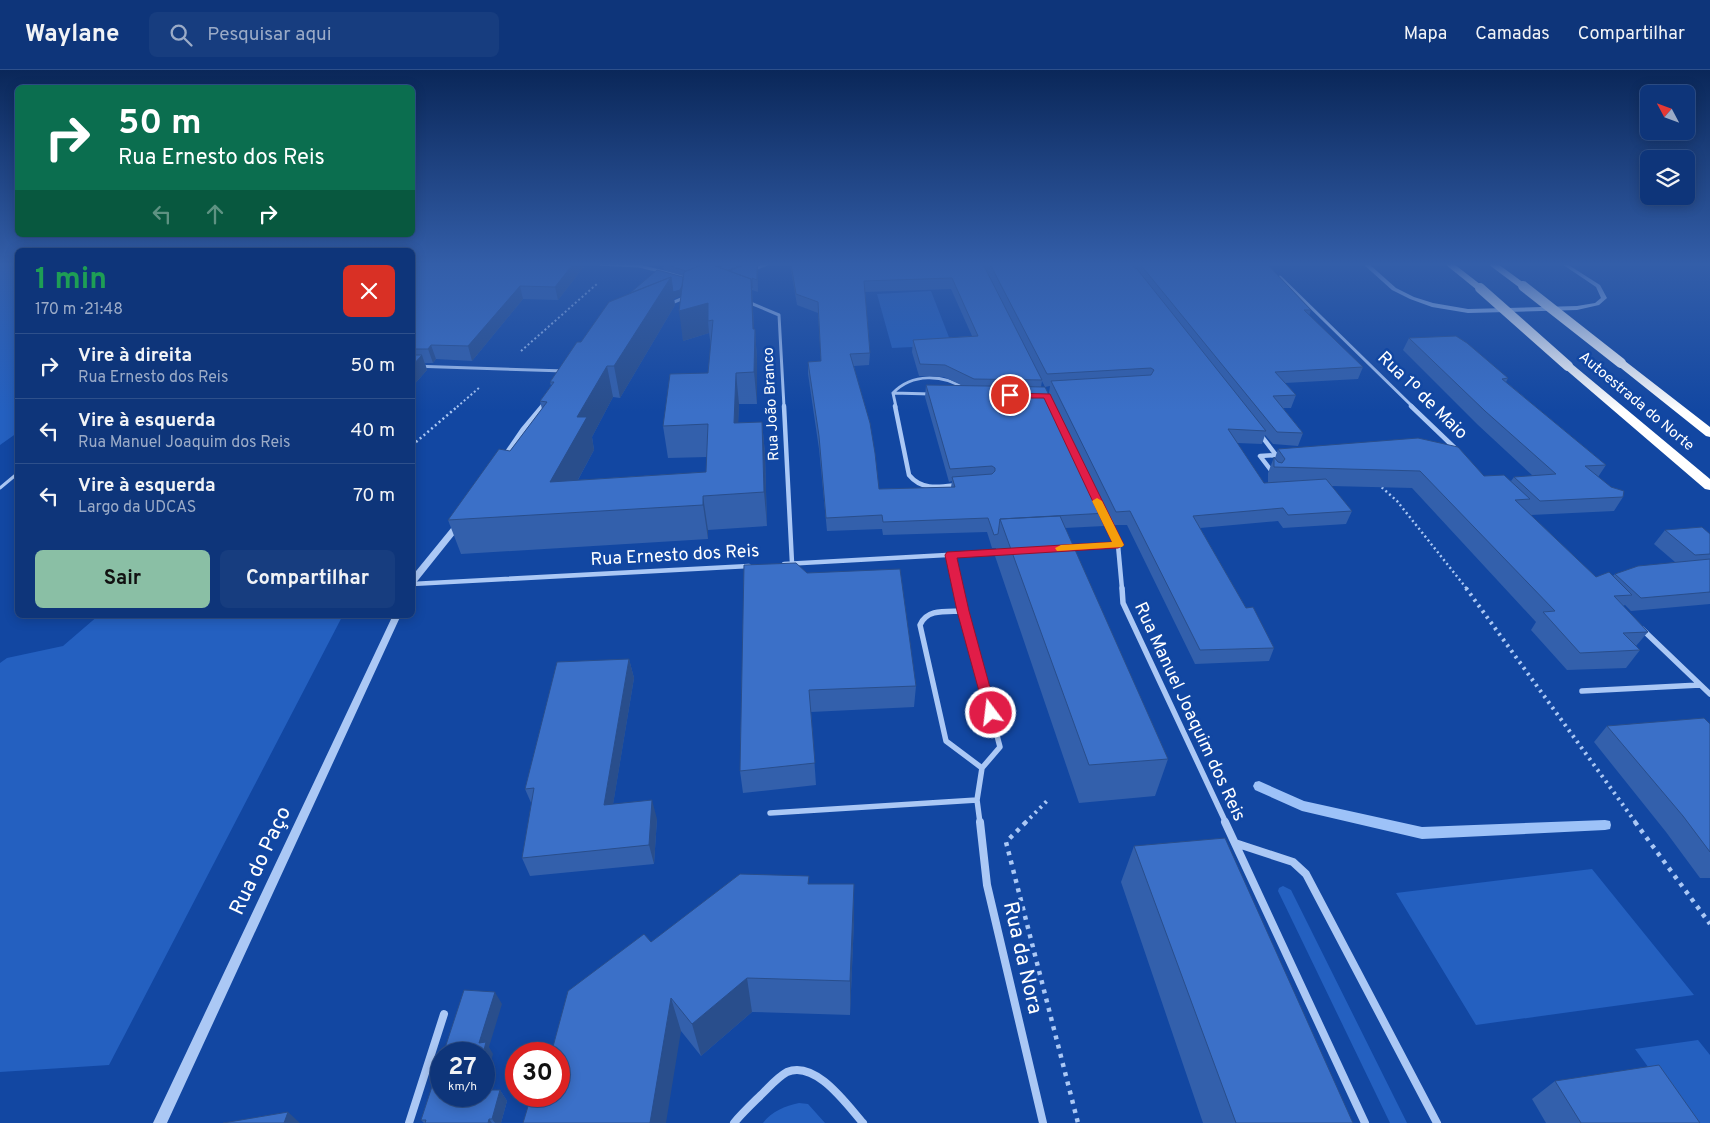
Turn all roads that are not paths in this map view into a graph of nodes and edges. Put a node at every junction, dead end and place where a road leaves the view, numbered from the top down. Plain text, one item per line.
1 (774, 313) edge
2 (1316, 313) edge
3 (1508, 313) edge
4 (1557, 313) edge
5 (415, 366) edge
6 (570, 371) joint
7 (564, 378) edge
8 (967, 390) edge
9 (552, 393) edge
10 (893, 393) junction
11 (933, 394) edge
12 (1258, 432) edge
13 (1710, 434) edge
14 (1451, 444) junction
15 (1442, 445) edge
16 (1285, 454) edge
17 (1276, 455) junction
18 (1466, 458) edge
19 (497, 470) edge
20 (15, 476) edge
21 (1275, 476) edge
22 (964, 484) edge
23 (1710, 486) edge
24 (0, 488) edge
25 (1102, 510) edge
26 (465, 517) edge
27 (1118, 545) junction
28 (1059, 548) edge
29 (1010, 551) edge
30 (951, 555) junction
31 (792, 563) junction
32 (782, 564) edge
33 (752, 566) edge
34 (415, 579) edge
35 (415, 583) edge
36 (963, 611) junction
37 (396, 618) edge
38 (1636, 623) edge
39 (1700, 685) junction
40 (1582, 691) dead end
41 (1710, 694) edge
42 (982, 768) junction
43 (977, 800) junction
44 (770, 813) dead end
45 (1235, 843) junction
46 (444, 1014) dead end
47 (160, 1123) edge
48 (409, 1123) edge
49 (734, 1123) edge
50 (863, 1123) edge
51 (1043, 1123) edge
52 (1365, 1123) edge
53 (1437, 1123) edge

1 - 31 street, Rua João Branco
2 - 14 street, Rua 1º de Maio
3 - 23 highway, Autoestrada do Norte, bridge
4 - 13 highway, Autoestrada do Norte, bridge
5 - 6 street
6 - 7 street
8 - 10 street
9 - 19 street
10 - 11 street
10 - 22 street
12 - 17 street
14 - 15 street
14 - 18 street, Rua 1º de Maio
16 - 17 street
17 - 21 street
20 - 24 lane
25 - 27 street, Rua Manuel Joaquim dos Reis
26 - 34 street
27 - 28 street
27 - 45 street, Rua Manuel Joaquim dos Reis
29 - 30 street, Rua Ernesto dos Reis
30 - 31 street, Rua Ernesto dos Reis
30 - 36 street
31 - 32 street, Rua Ernesto dos Reis
33 - 35 street, Rua Ernesto dos Reis
36 - 42 street
36 - 42 street
37 - 47 street, Rua do Paço
38 - 39 street
39 - 40 street
39 - 41 street
42 - 43 street, Rua da Nora
43 - 44 street
43 - 51 street, Rua da Nora
45 - 52 street, Rua Manuel Joaquim dos Reis
45 - 53 street
46 - 48 street
49 - 50 street

